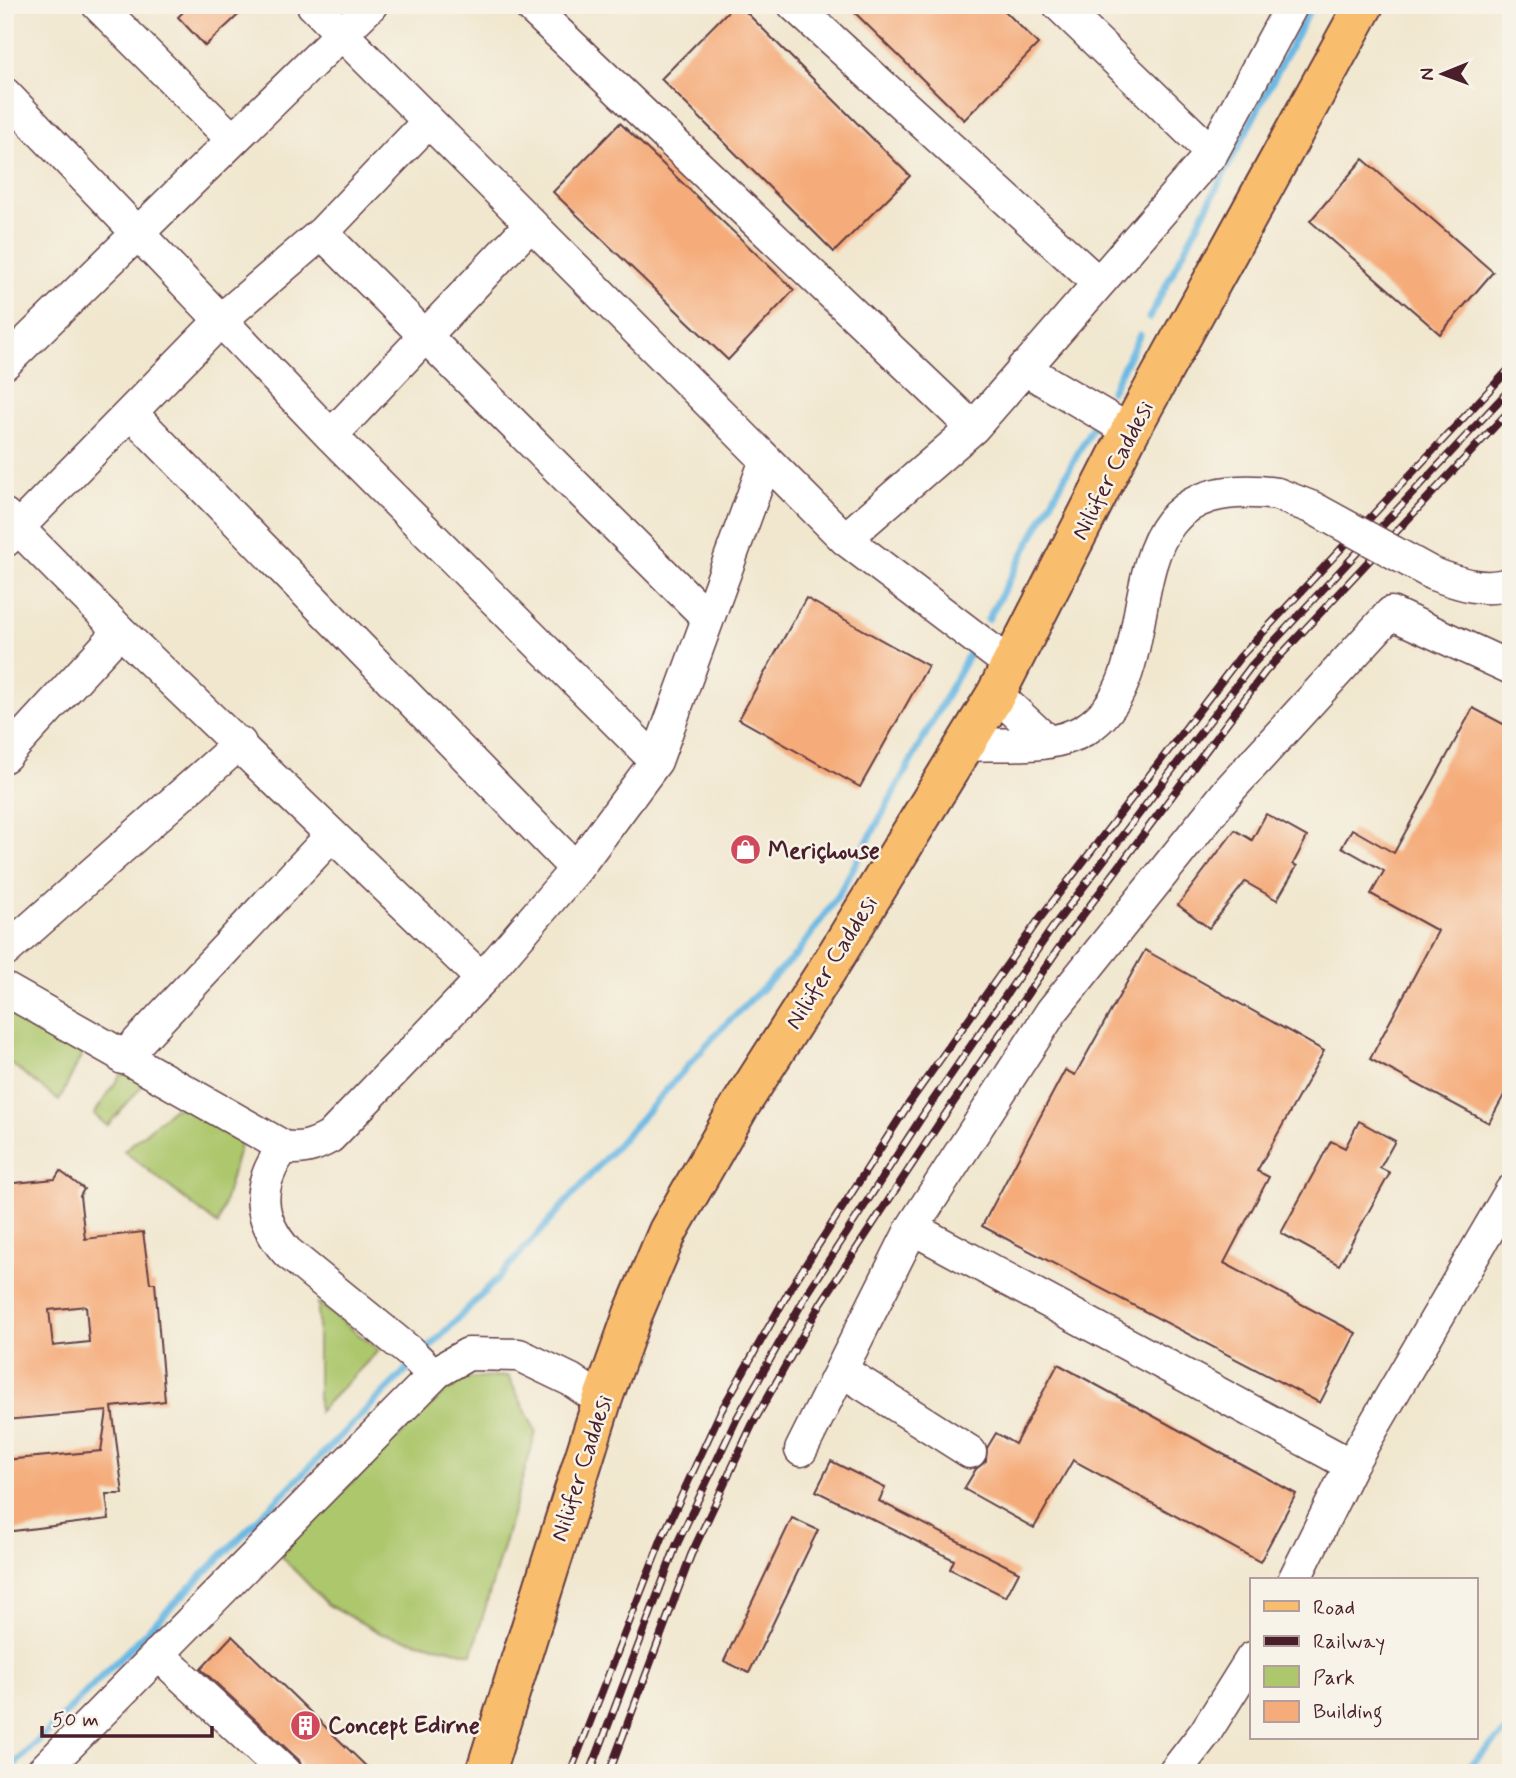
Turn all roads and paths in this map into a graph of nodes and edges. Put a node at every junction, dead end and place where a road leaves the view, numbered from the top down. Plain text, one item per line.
1 (99, 5) edge
2 (313, 5) edge
3 (371, 5) edge
4 (529, 5) edge
5 (794, 5) edge
6 (1059, 5) edge
7 (1292, 5) edge
8 (1364, 5) edge
9 (342, 33) junction
10 (5, 94) edge
11 (428, 122) junction
12 (233, 140) junction
13 (1212, 153) junction
14 (531, 224) junction
15 (322, 233) junction
16 (138, 234) junction
17 (1097, 282) junction
18 (222, 320) junction
19 (425, 337) junction
20 (10, 349) edge
21 (1023, 368) junction
22 (131, 412) junction
23 (973, 428) junction
24 (1130, 431) junction
25 (331, 436) junction
26 (766, 460) junction
27 (9, 528) edge
28 (845, 540) junction
29 (1511, 583) edge
30 (707, 617) junction
31 (120, 631) junction
32 (1511, 668) edge
33 (1003, 679) junction
34 (1048, 741) junction
35 (240, 743) junction
36 (965, 745) junction
37 (5, 756) edge
38 (656, 761) junction
39 (332, 835) junction
40 (576, 869) junction
41 (5, 950) edge
42 (482, 979) junction
43 (5, 989) edge
44 (123, 1058) junction
45 (284, 1147) junction
46 (1511, 1191) edge
47 (912, 1228) junction
48 (841, 1370) junction
49 (434, 1375) junction
50 (602, 1401) junction
51 (801, 1450) dead end
52 (970, 1452) dead end
53 (1351, 1465) junction
54 (1295, 1578) edge
55 (158, 1654) junction
56 (1250, 1661) edge
57 (41, 1773) edge
58 (285, 1773) edge
59 (485, 1773) edge
60 (1174, 1773) edge

1 - 12 street
2 - 9 street
3 - 9 street
4 - 23 street
5 - 17 street
6 - 13 street
7 - 13 street
8 - 24 main road, Nilüfer Caddesi
9 - 11 street
9 - 12 street
10 - 16 street
11 - 14 street
11 - 15 street
12 - 16 street
13 - 17 street
14 - 19 street
14 - 26 street
15 - 18 street
15 - 19 street
16 - 18 street
16 - 20 street
17 - 21 street
18 - 22 street
18 - 25 street
19 - 25 street
19 - 30 street
21 - 23 street
21 - 24 street
22 - 27 street
22 - 40 street
23 - 28 street
24 - 33 main road, Nilüfer Caddesi
25 - 38 street
26 - 28 street
26 - 30 street
27 - 31 street
28 - 33 street
29 - 34 street, bridge
30 - 38 street
31 - 35 street
31 - 37 street
32 - 47 street
33 - 34 street
33 - 36 main road, Nilüfer Caddesi
34 - 36 street
35 - 39 street
35 - 41 street
36 - 50 main road, Nilüfer Caddesi
38 - 40 street
39 - 42 street
39 - 44 street
40 - 42 street
42 - 45 street
43 - 44 street
44 - 45 street
45 - 49 street
46 - 53 street
47 - 48 street
47 - 53 street
48 - 51 street
48 - 52 street
49 - 50 street
49 - 55 street
50 - 59 main road, Nilüfer Caddesi
53 - 54 street
55 - 57 street
55 - 58 street
56 - 60 street

